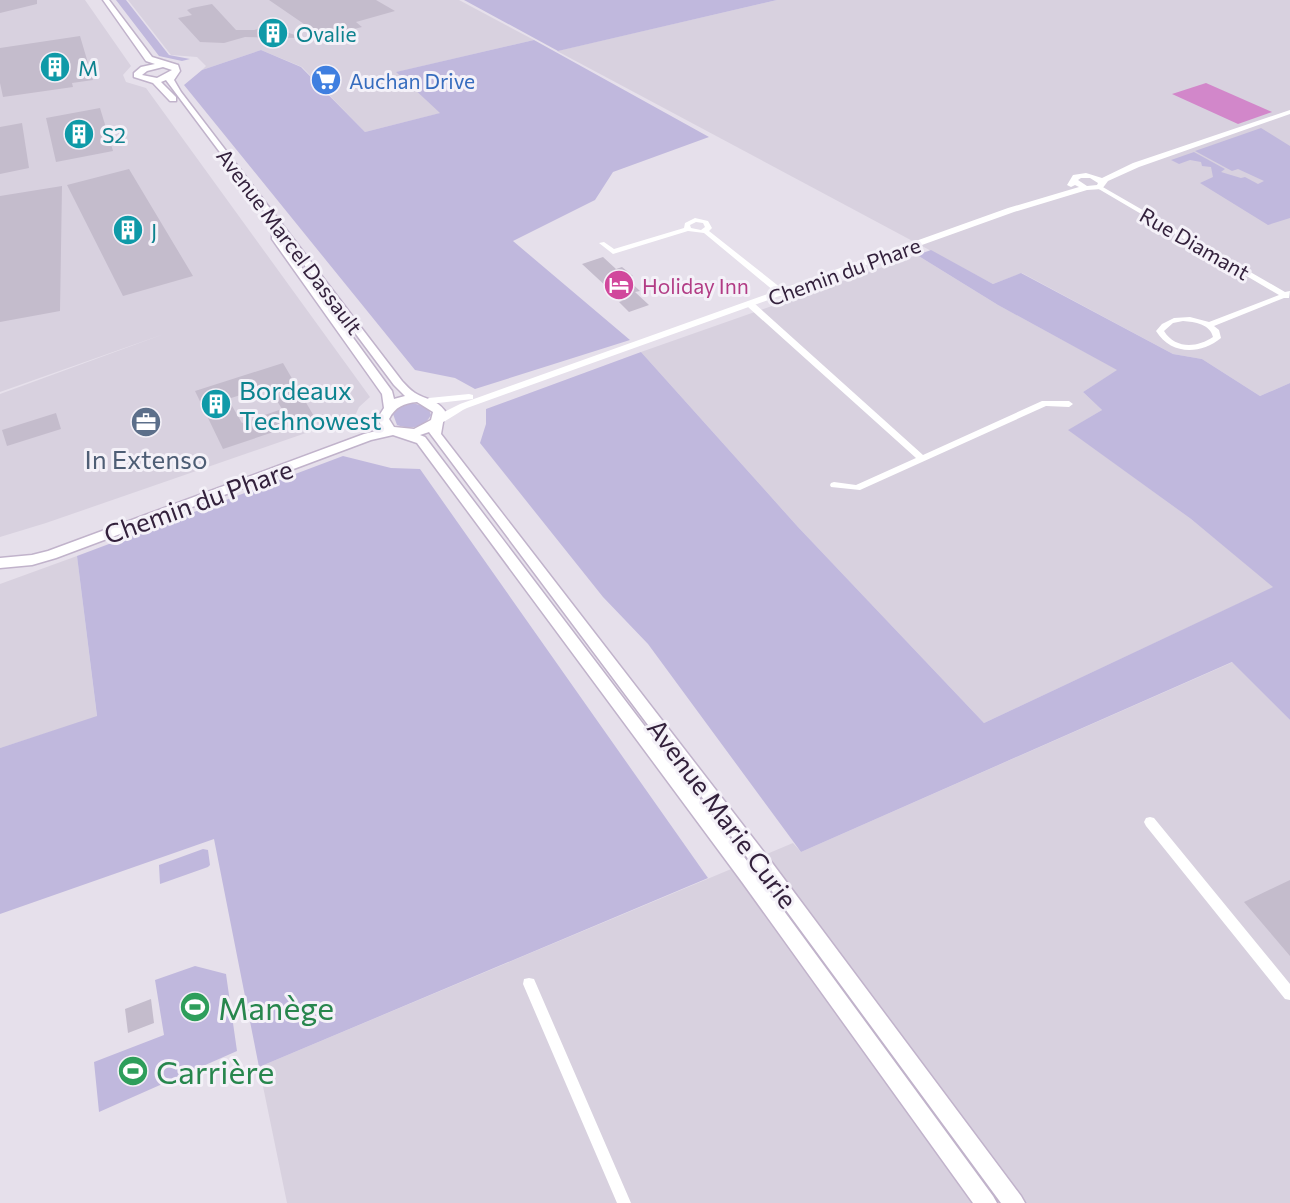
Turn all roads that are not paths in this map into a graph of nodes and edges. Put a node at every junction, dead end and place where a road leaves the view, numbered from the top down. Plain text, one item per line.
1 (100, 0) edge
2 (106, 0) edge
3 (163, 65) junction
4 (144, 69) junction
5 (172, 76) junction
6 (155, 80) junction
7 (1290, 112) edge
8 (1136, 165) junction
9 (1090, 176) junction
10 (1074, 181) junction
11 (1101, 185) junction
12 (1086, 188) junction
13 (1011, 210) junction
14 (687, 229) junction
15 (705, 231) junction
16 (602, 243) dead end
17 (783, 293) junction
18 (1288, 295) edge
19 (751, 305) junction
20 (1209, 325) junction
21 (517, 387) junction
22 (425, 400) junction
23 (1069, 404) dead end
24 (386, 413) junction
25 (435, 423) junction
26 (400, 432) junction
27 (922, 459) junction
28 (834, 485) dead end
29 (0, 553) edge
30 (4, 564) edge
31 (1150, 822) dead end
32 (528, 984) dead end
33 (1290, 994) edge
34 (624, 1203) edge
35 (986, 1203) edge
36 (1014, 1203) edge

1 - 4 main road
2 - 3 main road
3 - 4 main road
3 - 5 main road, Avenue Marcel Dassault
4 - 6 main road, Avenue Marcel Dassault
5 - 6 main road
5 - 22 main road, Avenue Marcel Dassault
6 - 24 main road, Avenue Marcel Dassault
7 - 8 street, Chemin du Phare
8 - 9 street, Chemin du Phare
8 - 11 street
9 - 10 street, Chemin du Phare
9 - 11 street
10 - 12 street
10 - 13 street, Chemin du Phare
11 - 12 street
11 - 18 street, Rue Diamant
12 - 13 street, Chemin du Phare
13 - 17 street, Chemin du Phare
14 - 15 street
14 - 15 street
14 - 16 street
15 - 17 street
17 - 19 street, Chemin du Phare
18 - 20 street
19 - 21 street, Chemin du Phare
19 - 27 street
20 - 20 street
21 - 22 street, Chemin du Phare
21 - 25 street, Chemin du Phare
22 - 24 main road
22 - 25 main road
23 - 27 street
24 - 26 main road
24 - 29 main road, Chemin du Phare
25 - 26 main road
25 - 36 main road, Avenue Marie Curie
26 - 30 main road, Chemin du Phare
26 - 35 main road, Avenue Marie Curie
27 - 28 street
31 - 33 street
32 - 34 street

